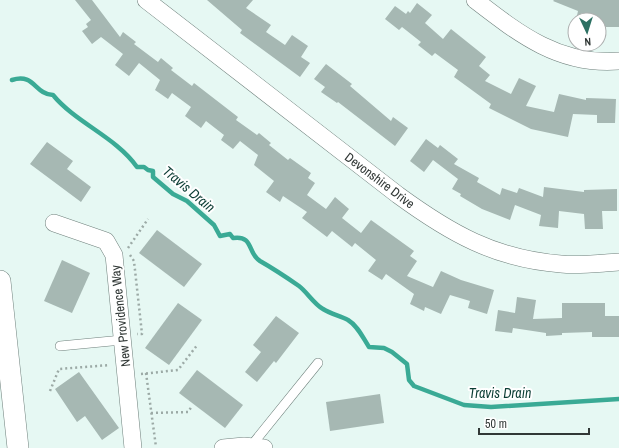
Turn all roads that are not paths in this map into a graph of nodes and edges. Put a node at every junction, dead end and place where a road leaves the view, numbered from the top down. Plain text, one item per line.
1 (146, 0) edge
2 (475, 0) edge
3 (619, 61) edge
4 (54, 223) dead end
5 (619, 262) edge
6 (0, 281) edge
7 (129, 337) junction
8 (60, 346) dead end
9 (318, 363) dead end
10 (258, 447) edge
11 (18, 448) edge
12 (133, 448) edge
13 (223, 448) edge

1 - 5 street, Devonshire Drive
2 - 3 street
4 - 7 street, New Providence Way
6 - 11 street
7 - 8 lane
7 - 12 street, New Providence Way
9 - 10 lane
10 - 13 street

